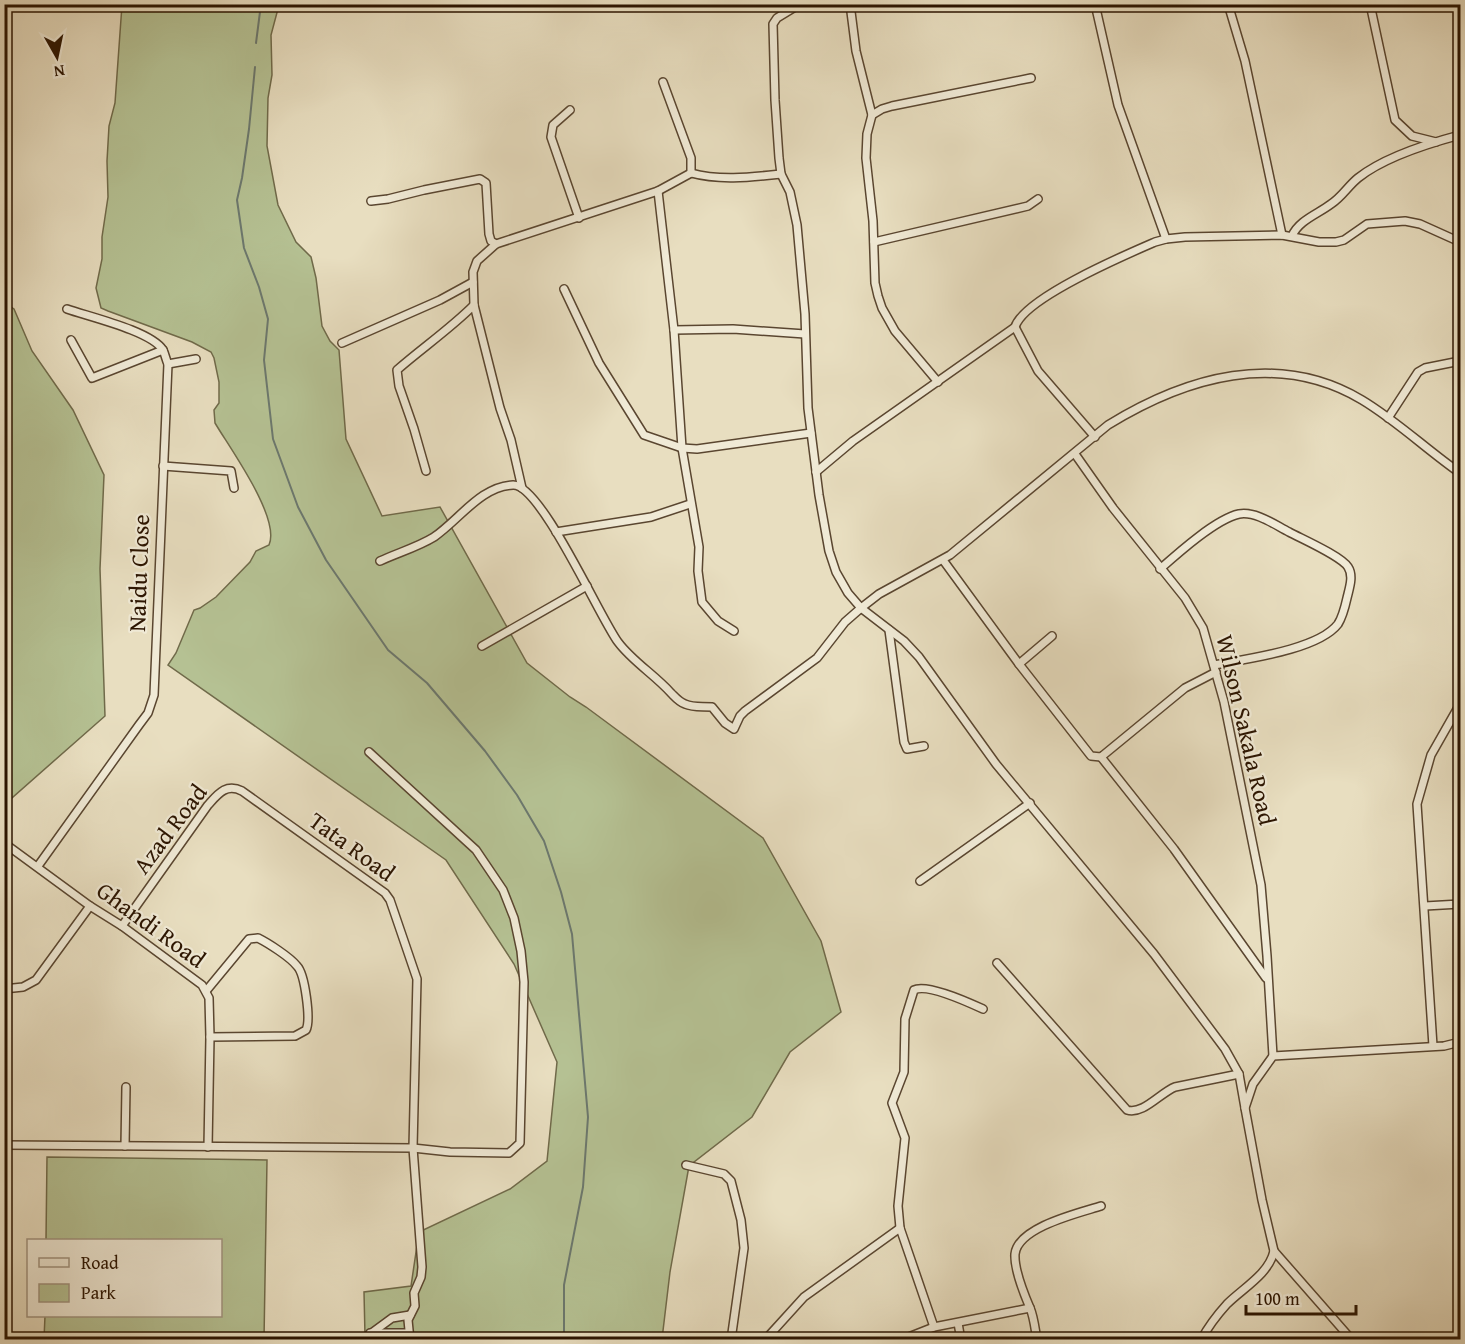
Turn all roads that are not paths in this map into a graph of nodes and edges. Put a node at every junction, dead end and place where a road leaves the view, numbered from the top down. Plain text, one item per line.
1 (800, 4) edge
2 (849, 4) edge
3 (1095, 4) edge
4 (1228, 4) edge
5 (1370, 4) edge
6 (1031, 78) dead end
7 (663, 82) dead end
8 (570, 110) dead end
9 (872, 115) junction
10 (1461, 135) edge
11 (1436, 142) junction
12 (691, 173) junction
13 (781, 174) junction
14 (658, 191) junction
15 (1038, 199) dead end
16 (370, 201) dead end
17 (579, 218) junction
18 (1282, 235) junction
19 (1292, 236) junction
20 (1166, 239) junction
21 (874, 242) junction
22 (1461, 242) edge
23 (496, 244) junction
24 (473, 282) junction
25 (564, 289) dead end
26 (474, 305) junction
27 (68, 309) dead end
28 (1015, 327) junction
29 (674, 330) junction
30 (805, 334) junction
31 (71, 340) dead end
32 (342, 343) dead end
33 (163, 350) junction
34 (196, 359) dead end
35 (1461, 361) edge
36 (168, 364) junction
37 (938, 382) junction
38 (1388, 418) junction
39 (811, 433) junction
40 (1095, 437) junction
41 (681, 448) junction
42 (1075, 454) junction
43 (163, 466) junction
44 (426, 471) dead end
45 (816, 472) junction
46 (1461, 473) edge
47 (234, 488) dead end
48 (522, 488) junction
49 (690, 504) junction
50 (556, 532) junction
51 (943, 560) junction
52 (380, 561) dead end
53 (1160, 569) junction
54 (586, 586) junction
55 (861, 608) junction
56 (889, 630) junction
57 (734, 631) dead end
58 (1052, 636) dead end
59 (482, 646) dead end
60 (1019, 664) junction
61 (1215, 669) junction
62 (1461, 704) edge
63 (924, 746) dead end
64 (369, 752) dead end
65 (1101, 757) junction
66 (230, 787) joint
67 (1030, 802) junction
68 (4, 843) edge
69 (38, 866) junction
70 (920, 881) dead end
71 (1461, 904) edge
72 (90, 906) junction
73 (1425, 906) junction
74 (122, 926) junction
75 (997, 963) dead end
76 (1267, 980) junction
77 (4, 989) edge
78 (206, 991) junction
79 (983, 1009) dead end
80 (210, 1037) junction
81 (1461, 1042) edge
82 (1433, 1046) junction
83 (1273, 1056) junction
84 (1239, 1074) junction
85 (126, 1087) dead end
86 (1245, 1108) junction
87 (4, 1145) edge
88 (125, 1146) junction
89 (208, 1147) junction
90 (414, 1148) junction
91 (686, 1165) dead end
92 (1101, 1206) dead end
93 (900, 1228) junction
94 (1274, 1251) junction
95 (1030, 1308) junction
96 (410, 1314) junction
97 (958, 1323) junction
98 (934, 1327) junction
99 (369, 1333) junction
100 (410, 1336) edge
101 (362, 1340) edge
102 (731, 1340) edge
103 (765, 1340) edge
104 (901, 1340) edge
105 (962, 1340) edge
106 (1037, 1340) edge
107 (1201, 1340) edge
108 (1352, 1340) edge

1 - 13 street
2 - 9 street
3 - 20 street
4 - 18 street
5 - 11 street
6 - 9 street
7 - 12 street
8 - 17 street
9 - 21 street
10 - 11 street
11 - 19 street
12 - 13 street
12 - 14 street
13 - 30 street
14 - 17 street
14 - 29 street
15 - 21 street
16 - 23 street
17 - 23 street
18 - 19 street
18 - 20 street
19 - 22 street
20 - 28 street
21 - 37 street
23 - 24 street
24 - 26 street
24 - 32 street
25 - 41 street
26 - 44 street
26 - 48 street
27 - 33 street
28 - 37 street
28 - 40 street
29 - 30 street
29 - 41 street
30 - 39 street
31 - 33 street
33 - 36 street, Naidu Close
34 - 36 street
35 - 38 street
36 - 43 street, Naidu Close
37 - 45 street
38 - 40 street
38 - 46 street
39 - 41 street
39 - 45 street
40 - 42 street
41 - 49 street
42 - 51 street
42 - 53 street, Wilson Sakala Road
43 - 47 street
43 - 69 street, Naidu Close
45 - 55 street
48 - 50 street
48 - 52 street
49 - 50 street
49 - 57 street
50 - 54 street
51 - 55 street
51 - 60 street
53 - 61 street, Wilson Sakala Road
53 - 61 street
54 - 55 street
54 - 59 street
55 - 56 street
56 - 63 street
56 - 67 street
58 - 60 street
60 - 65 street
61 - 65 street
61 - 76 street, Wilson Sakala Road
62 - 73 street
64 - 90 street
65 - 76 street
66 - 74 street, Azad Road
66 - 90 street, Tata Road
67 - 70 street
67 - 84 street
68 - 69 street, Ghandi Road
69 - 72 street, Ghandi Road
71 - 73 street
72 - 74 street, Ghandi Road
72 - 77 street
73 - 82 street
74 - 78 street, Ghandi Road
75 - 84 street
76 - 83 street, Wilson Sakala Road
78 - 80 street, Ghandi Road
78 - 80 street
79 - 93 street
80 - 89 street, Ghandi Road
81 - 82 street
82 - 83 street
83 - 86 street
84 - 86 street
85 - 88 street
86 - 94 street
87 - 88 street
88 - 89 street
89 - 90 street
90 - 96 street, Tata Road
91 - 102 street
92 - 95 street
93 - 98 street
93 - 103 street
94 - 107 street
94 - 108 street
95 - 97 street
95 - 106 street
96 - 99 street
96 - 100 street, Tata Road
97 - 98 street
97 - 105 street
98 - 104 street
99 - 100 street
99 - 101 street

